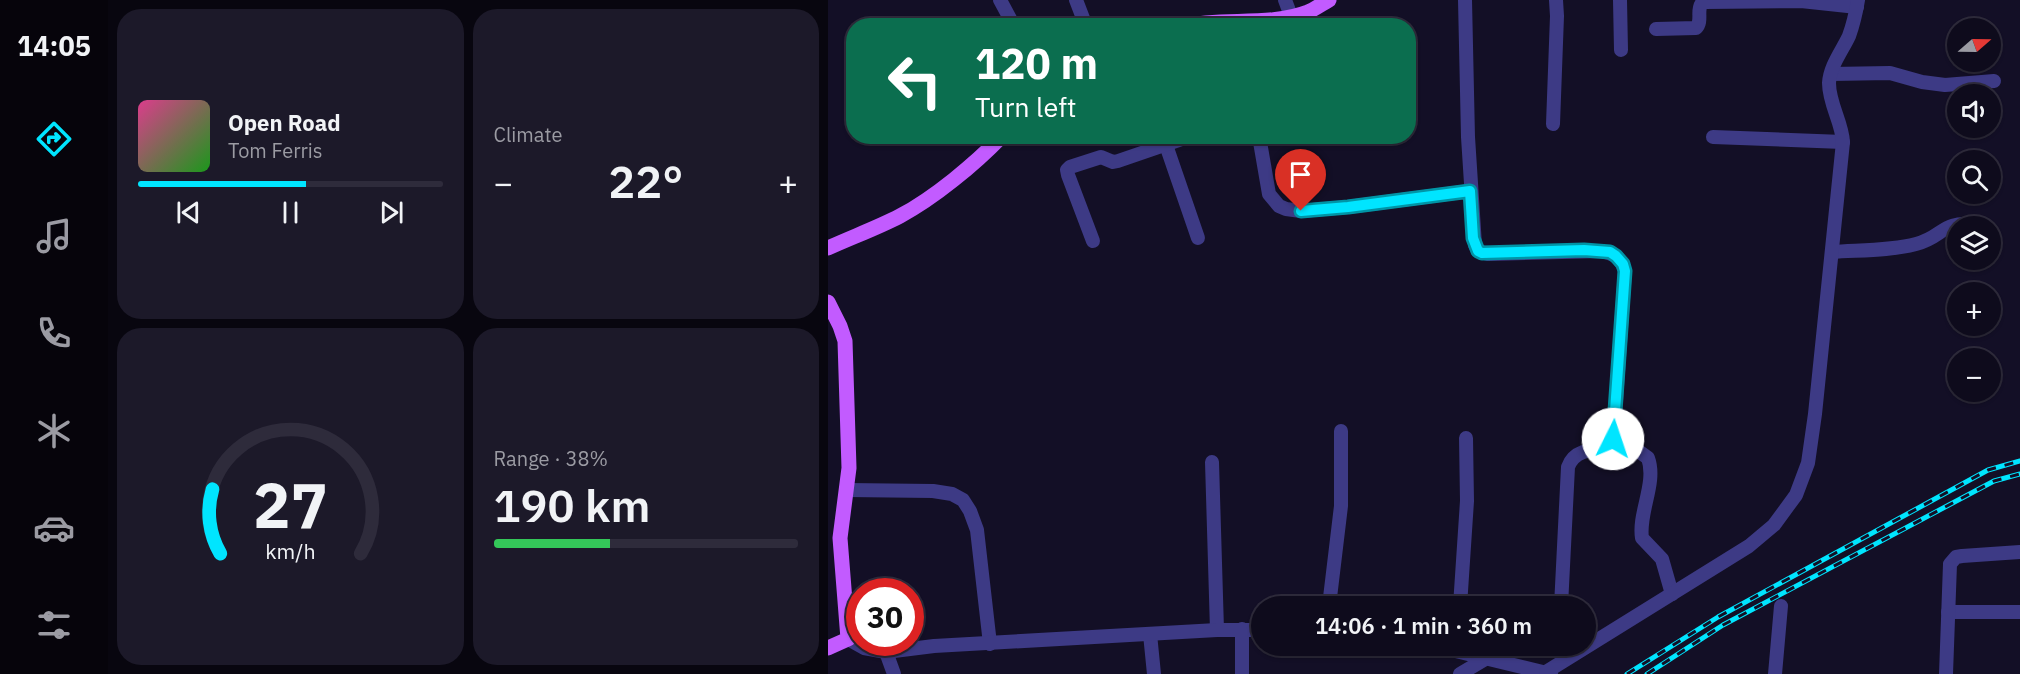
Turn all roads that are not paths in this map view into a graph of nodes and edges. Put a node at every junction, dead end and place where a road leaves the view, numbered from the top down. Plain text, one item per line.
1 (1000, 0) edge
2 (1076, 0) edge
3 (1285, 0) edge
4 (1329, 0) edge
5 (1465, 0) edge
6 (1556, 0) edge
7 (1620, 0) edge
8 (1857, 4) edge
9 (1291, 16) junction
10 (1010, 18) edge
11 (1083, 18) edge
12 (1284, 18) edge
13 (1656, 29) dead end
14 (1621, 50) dead end
15 (1831, 74) junction
16 (1994, 81) dead end
17 (1553, 124) dead end
18 (1713, 137) dead end
19 (1843, 142) junction
20 (994, 144) edge
21 (1260, 144) edge
22 (1167, 145) joint
23 (1470, 191) junction
24 (1947, 228) edge
25 (1198, 238) dead end
26 (1093, 241) dead end
27 (828, 248) edge
28 (1832, 252) junction
29 (828, 302) edge
30 (1341, 431) dead end
31 (1466, 438) dead end
32 (1616, 448) junction
33 (1212, 462) dead end
34 (847, 490) junction
35 (2020, 552) edge
36 (1672, 594) junction
37 (1330, 596) edge
38 (1461, 596) edge
39 (1562, 596) edge
40 (1781, 606) dead end
41 (1948, 612) junction
42 (2020, 612) edge
43 (846, 614) edge
44 (1242, 629) junction
45 (1251, 629) edge
46 (1217, 630) junction
47 (1150, 634) junction
48 (846, 641) edge
49 (990, 644) junction
50 (924, 647) edge
51 (828, 648) edge
52 (887, 656) edge
53 (1481, 656) edge
54 (1566, 656) edge
55 (1487, 658) junction
56 (1567, 659) junction
57 (1549, 673) edge
58 (894, 674) edge
59 (1154, 674) edge
60 (1242, 674) edge
61 (1460, 674) edge
62 (1775, 674) edge
63 (1946, 674) edge

1 - 10 street
2 - 11 street
3 - 9 street
4 - 9 main road
5 - 23 street
6 - 17 street
7 - 14 street
8 - 13 street
8 - 15 street
9 - 12 main road
15 - 16 street
15 - 19 street
18 - 19 street
19 - 28 street
20 - 27 main road
21 - 23 street
22 - 25 street
22 - 26 street
23 - 32 street
24 - 28 street
28 - 36 street
29 - 34 main road
30 - 37 street
31 - 38 street
32 - 36 street
32 - 39 street
33 - 46 street
34 - 43 main road
34 - 49 street
35 - 41 street
36 - 56 street
40 - 62 street
41 - 42 street
41 - 63 street
44 - 45 street
44 - 46 street
44 - 60 street
46 - 47 street
47 - 49 street
47 - 59 street
48 - 51 main road
49 - 50 street
52 - 58 street
53 - 55 street
54 - 56 street
55 - 57 street
55 - 61 street
56 - 57 street

